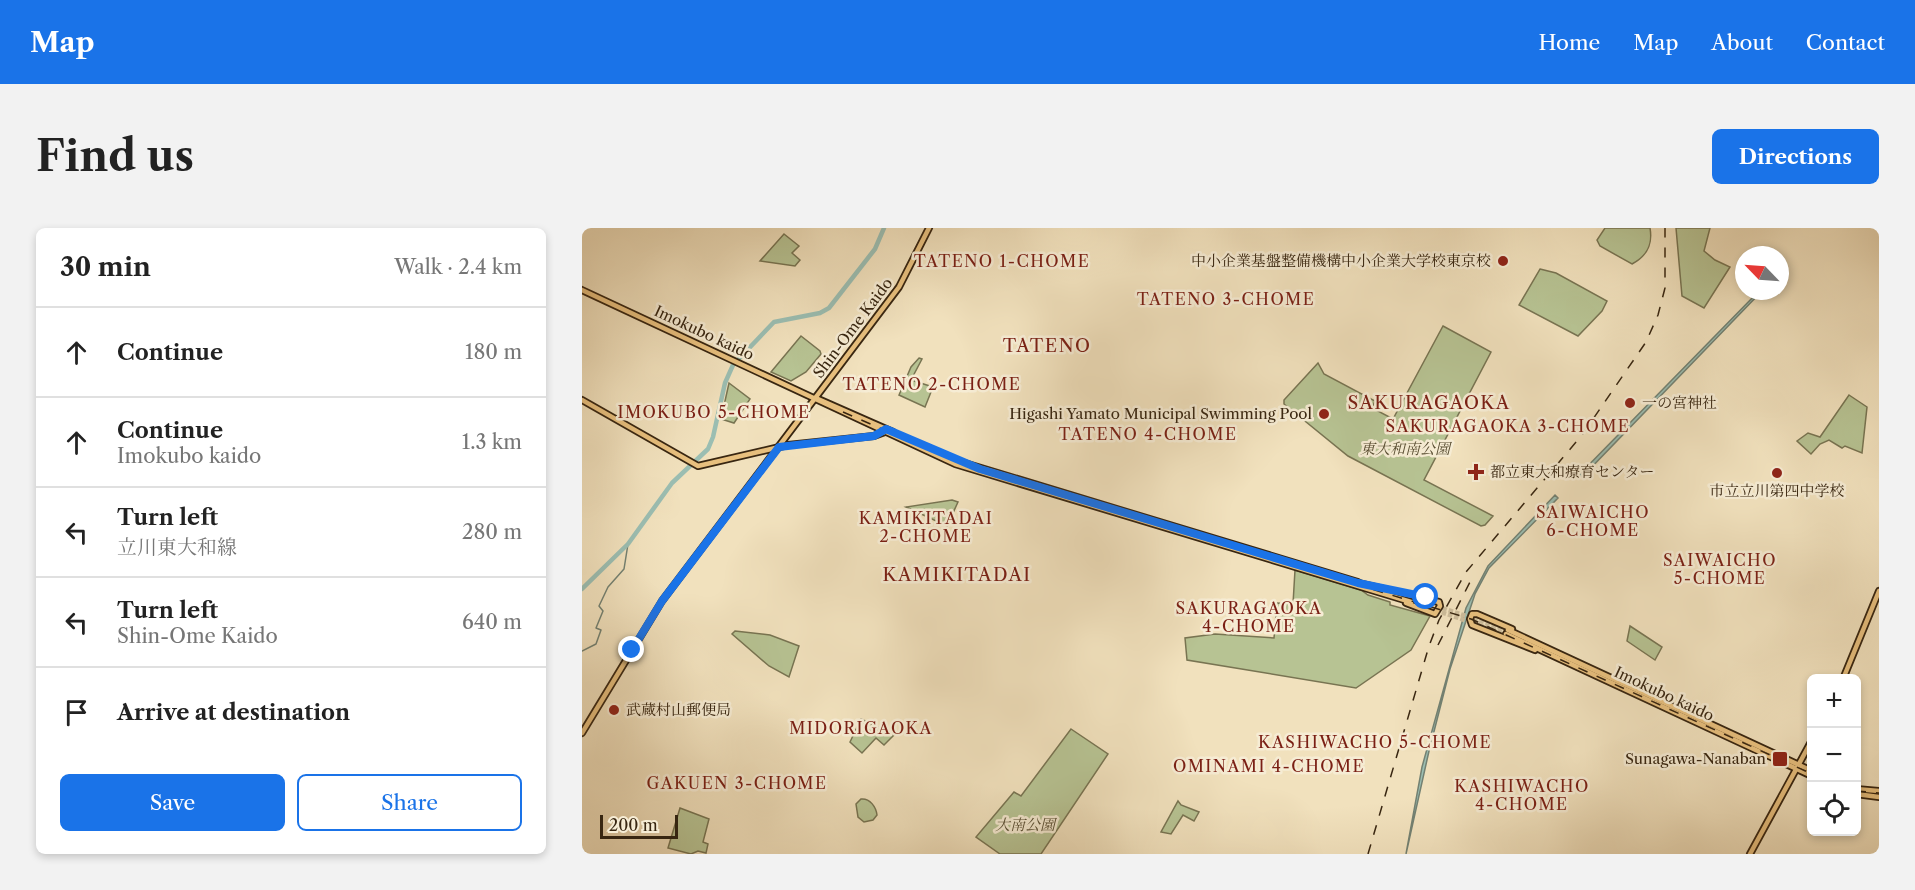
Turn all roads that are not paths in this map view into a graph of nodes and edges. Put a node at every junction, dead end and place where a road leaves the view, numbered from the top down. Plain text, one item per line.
1 (929, 228) edge
2 (582, 290) edge
3 (816, 398) junction
4 (582, 400) edge
5 (886, 430) junction
6 (785, 438) junction
7 (789, 445) junction
8 (779, 447) junction
9 (1360, 585) junction
10 (1879, 591) edge
11 (1412, 600) tunnel mouth
12 (1507, 632) tunnel mouth
13 (1562, 657) junction
14 (1845, 674) edge
15 (582, 733) edge
16 (1807, 749) edge
17 (1797, 767) junction
18 (1807, 770) edge
19 (1807, 773) edge
20 (1861, 790) edge
21 (1879, 792) edge
22 (1861, 795) edge
23 (1879, 797) edge
24 (1750, 854) edge

1 - 3 main road, Shin-Ome Kaido
2 - 3 main road, Imokubo kaido
3 - 5 main road, Imokubo kaido
3 - 6 main road, Shin-Ome Kaido
4 - 8 main road
5 - 7 main road
5 - 9 main road, Imokubo kaido
6 - 7 main road
6 - 8 main road, Shin-Ome Kaido
7 - 8 main road
8 - 15 main road, Shin-Ome Kaido
9 - 9 main road
9 - 11 main road, Imokubo kaido
10 - 14 main road
12 - 13 main road, Imokubo kaido
13 - 13 main road
13 - 17 main road, Imokubo kaido
16 - 17 main road
17 - 18 main road, Imokubo kaido
17 - 19 main road, Imokubo kaido
17 - 24 main road
20 - 21 main road
22 - 23 main road

